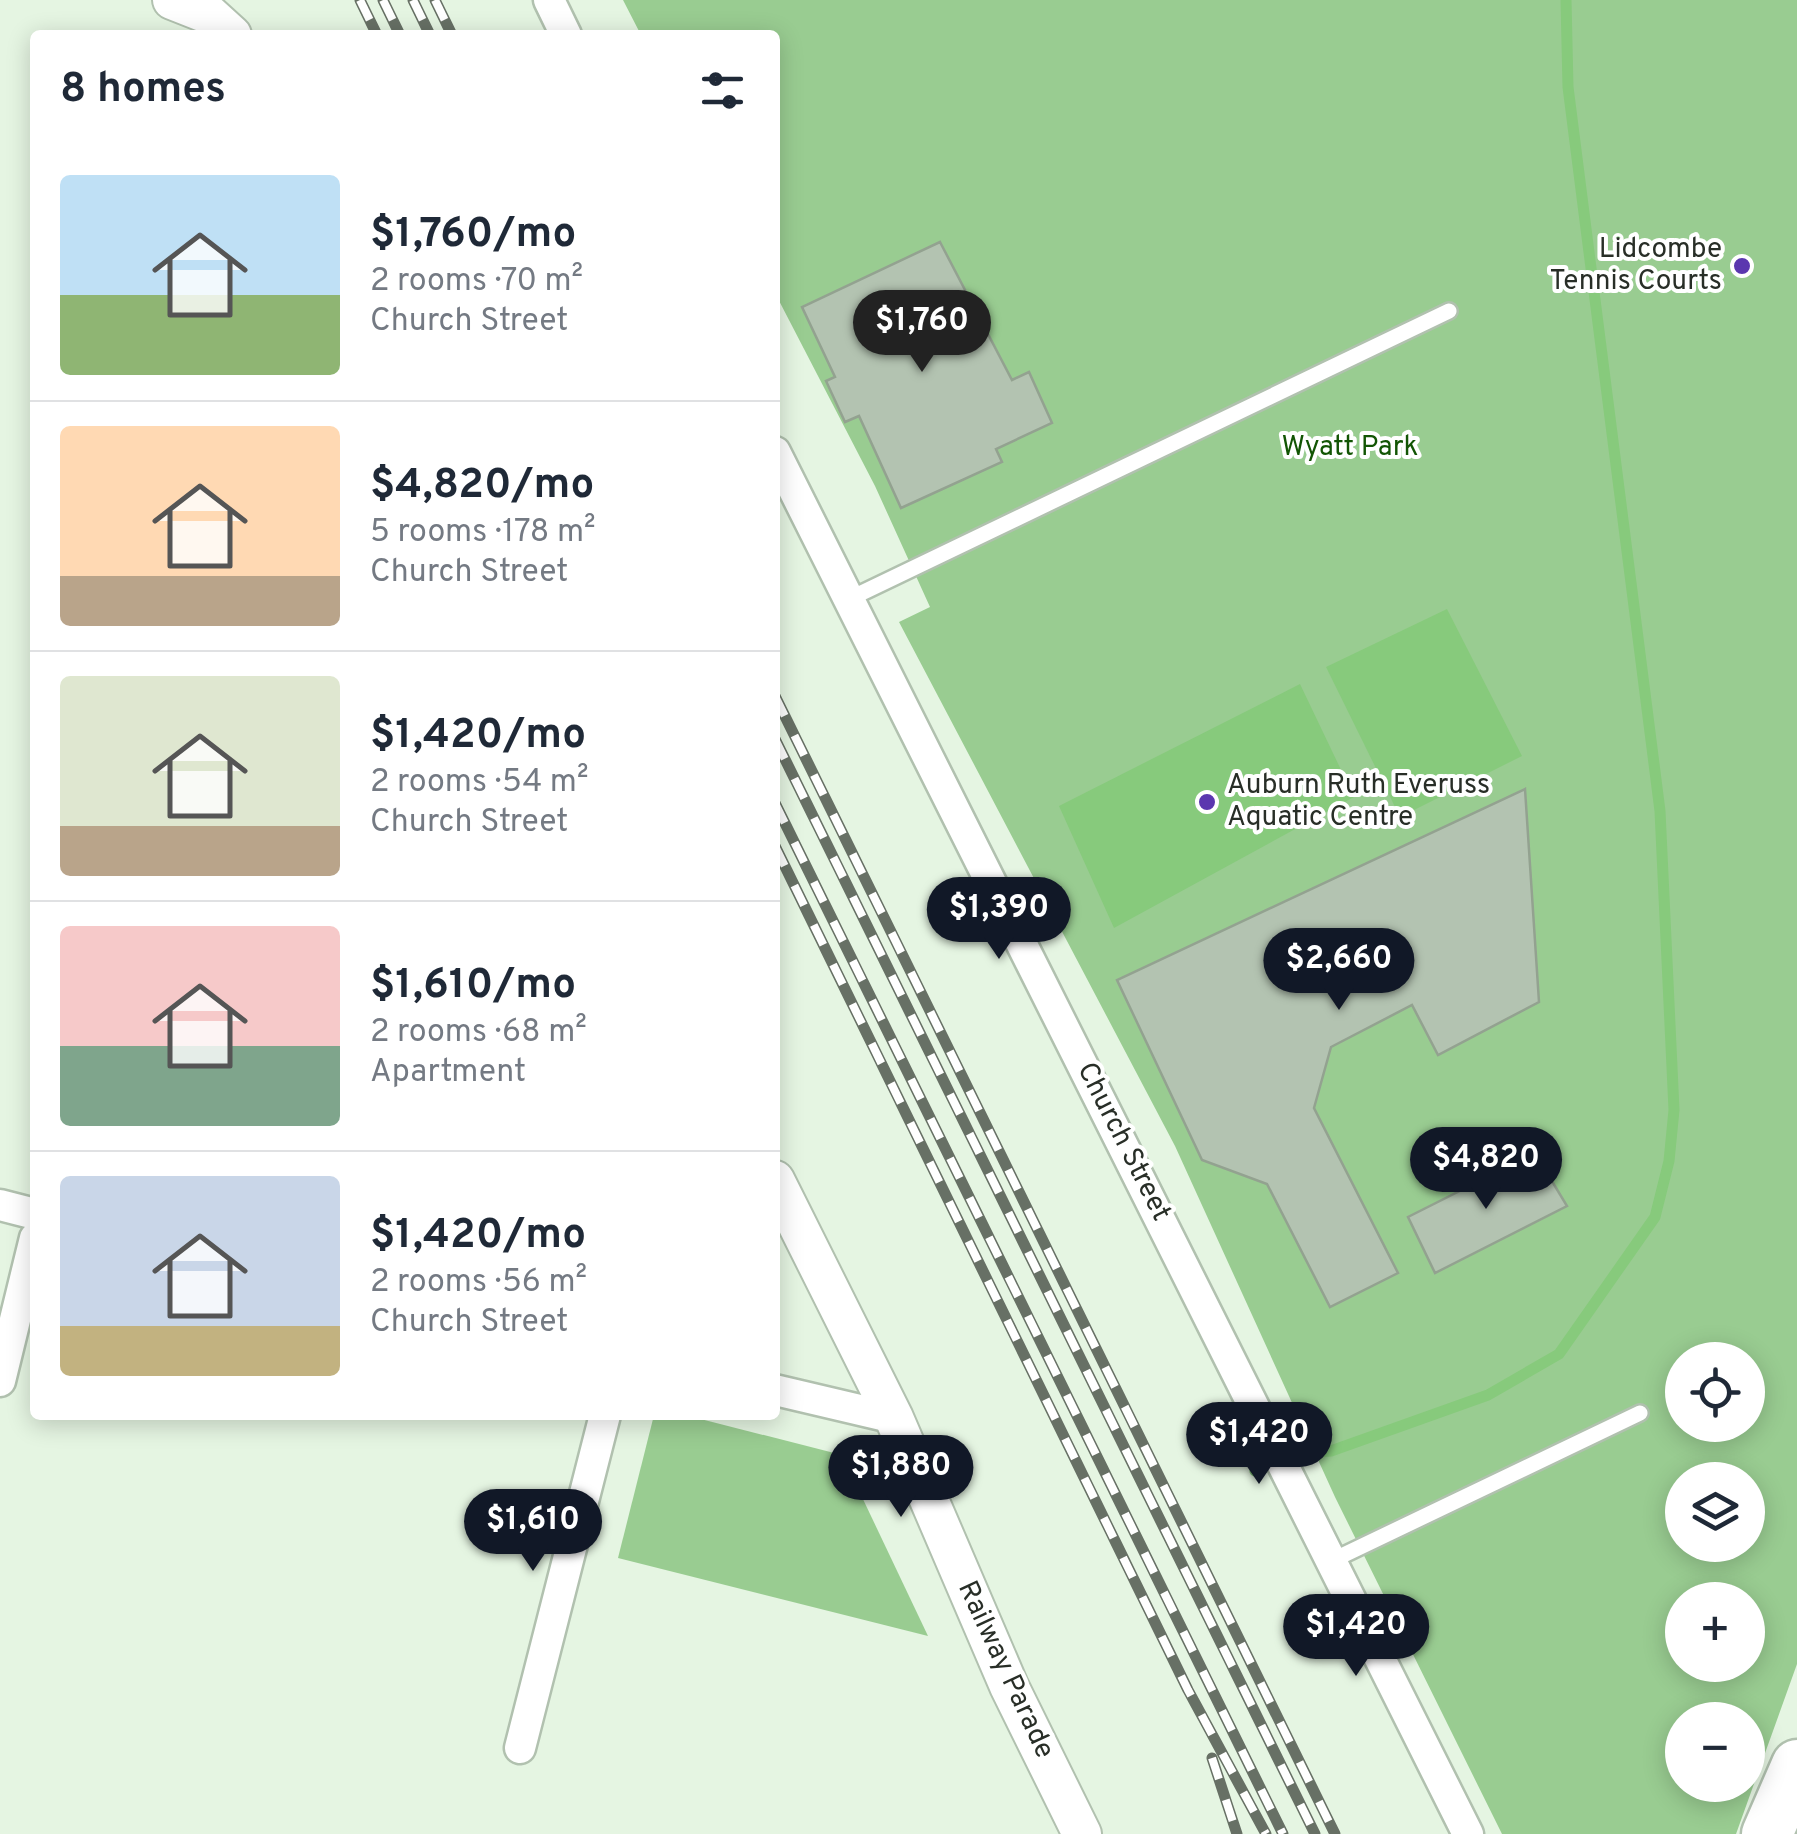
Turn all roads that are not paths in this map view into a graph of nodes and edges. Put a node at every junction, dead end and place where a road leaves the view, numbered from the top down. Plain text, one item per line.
1 (172, 0) edge
2 (549, 0) edge
3 (226, 30) edge
4 (564, 30) edge
5 (1450, 311) dead end
6 (780, 462) edge
7 (849, 598) junction
8 (780, 1190) edge
9 (0, 1206) edge
10 (30, 1213) edge
11 (30, 1258) edge
12 (0, 1381) edge
13 (780, 1391) edge
14 (1640, 1414) dead end
15 (894, 1418) junction
16 (604, 1420) edge
17 (1331, 1561) junction
18 (520, 1748) dead end
19 (1797, 1765) edge
20 (1082, 1834) edge
21 (1468, 1834) edge
22 (1767, 1834) edge

1 - 3 street
2 - 4 street
5 - 7 lane
6 - 7 street, Church Street
7 - 17 street, Church Street
8 - 15 street, Railway Parade
9 - 10 street
11 - 12 street
13 - 15 street
14 - 17 lane
15 - 20 street, Railway Parade
16 - 18 street
17 - 21 street, Church Street
19 - 22 highway

